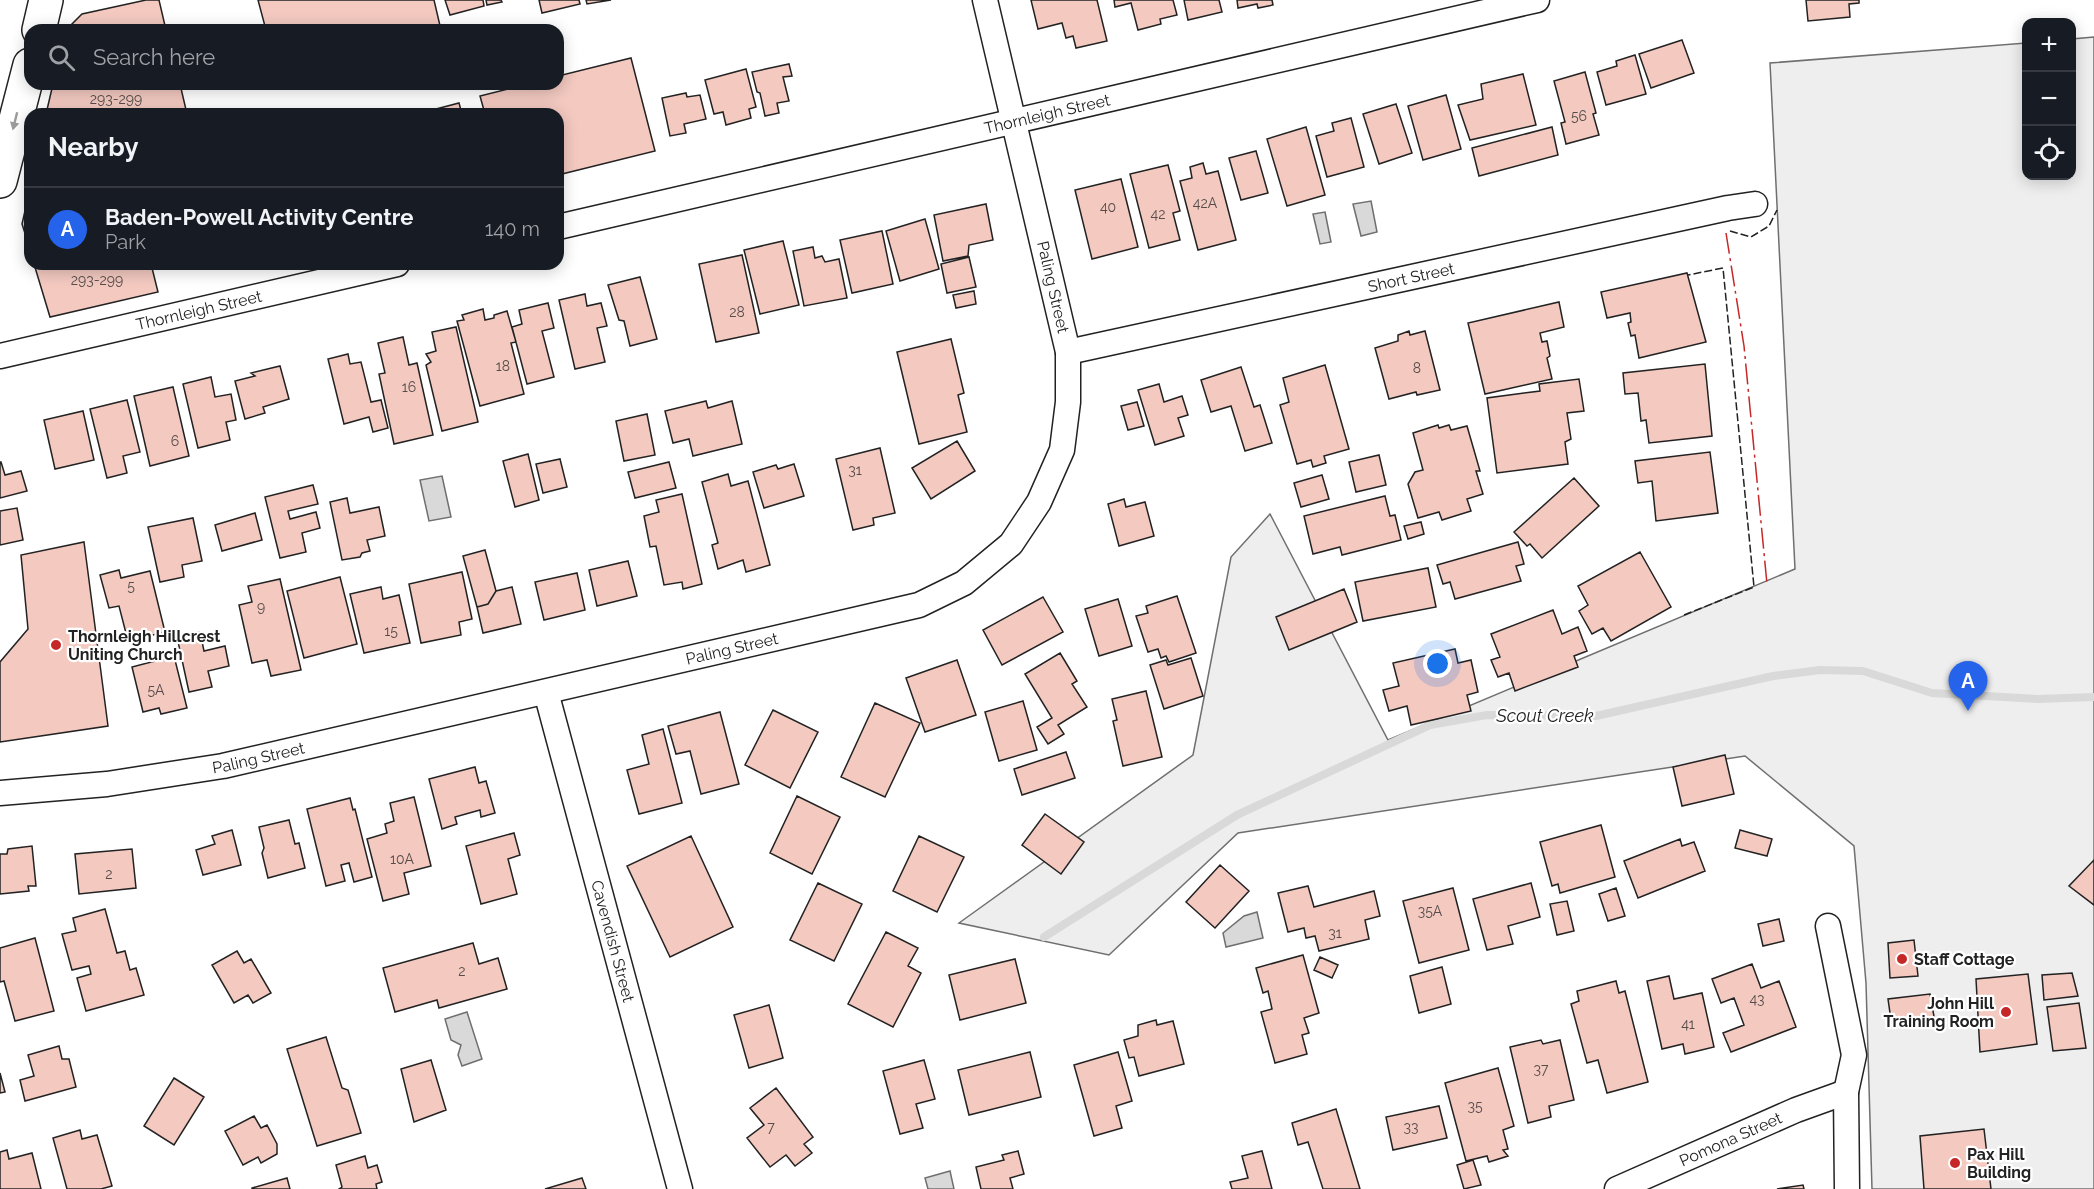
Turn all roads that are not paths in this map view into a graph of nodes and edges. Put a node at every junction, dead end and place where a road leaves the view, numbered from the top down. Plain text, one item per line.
1 (46, 0) edge
2 (985, 0) edge
3 (1537, 0) edge
4 (40, 24) edge
5 (24, 88) edge
6 (1014, 121) junction
7 (0, 182) edge
8 (1755, 204) dead end
9 (564, 226) edge
10 (371, 270) edge
11 (1068, 352) junction
12 (0, 356) edge
13 (546, 692) junction
14 (0, 793) edge
15 (1828, 926) dead end
16 (1846, 1092) junction
17 (680, 1189) edge
18 (1617, 1189) edge
19 (1847, 1189) edge

1 - 4 highway
2 - 6 street, Paling Street
3 - 6 street, Thornleigh Street
5 -> 7 highway
6 - 9 street, Thornleigh Street
6 - 11 street, Paling Street
8 - 11 street, Short Street
10 - 12 street, Thornleigh Street
11 - 13 street, Paling Street
13 - 14 street, Paling Street
13 - 17 street, Cavendish Street
15 - 16 street
16 - 18 street, Pomona Street
16 - 19 street

